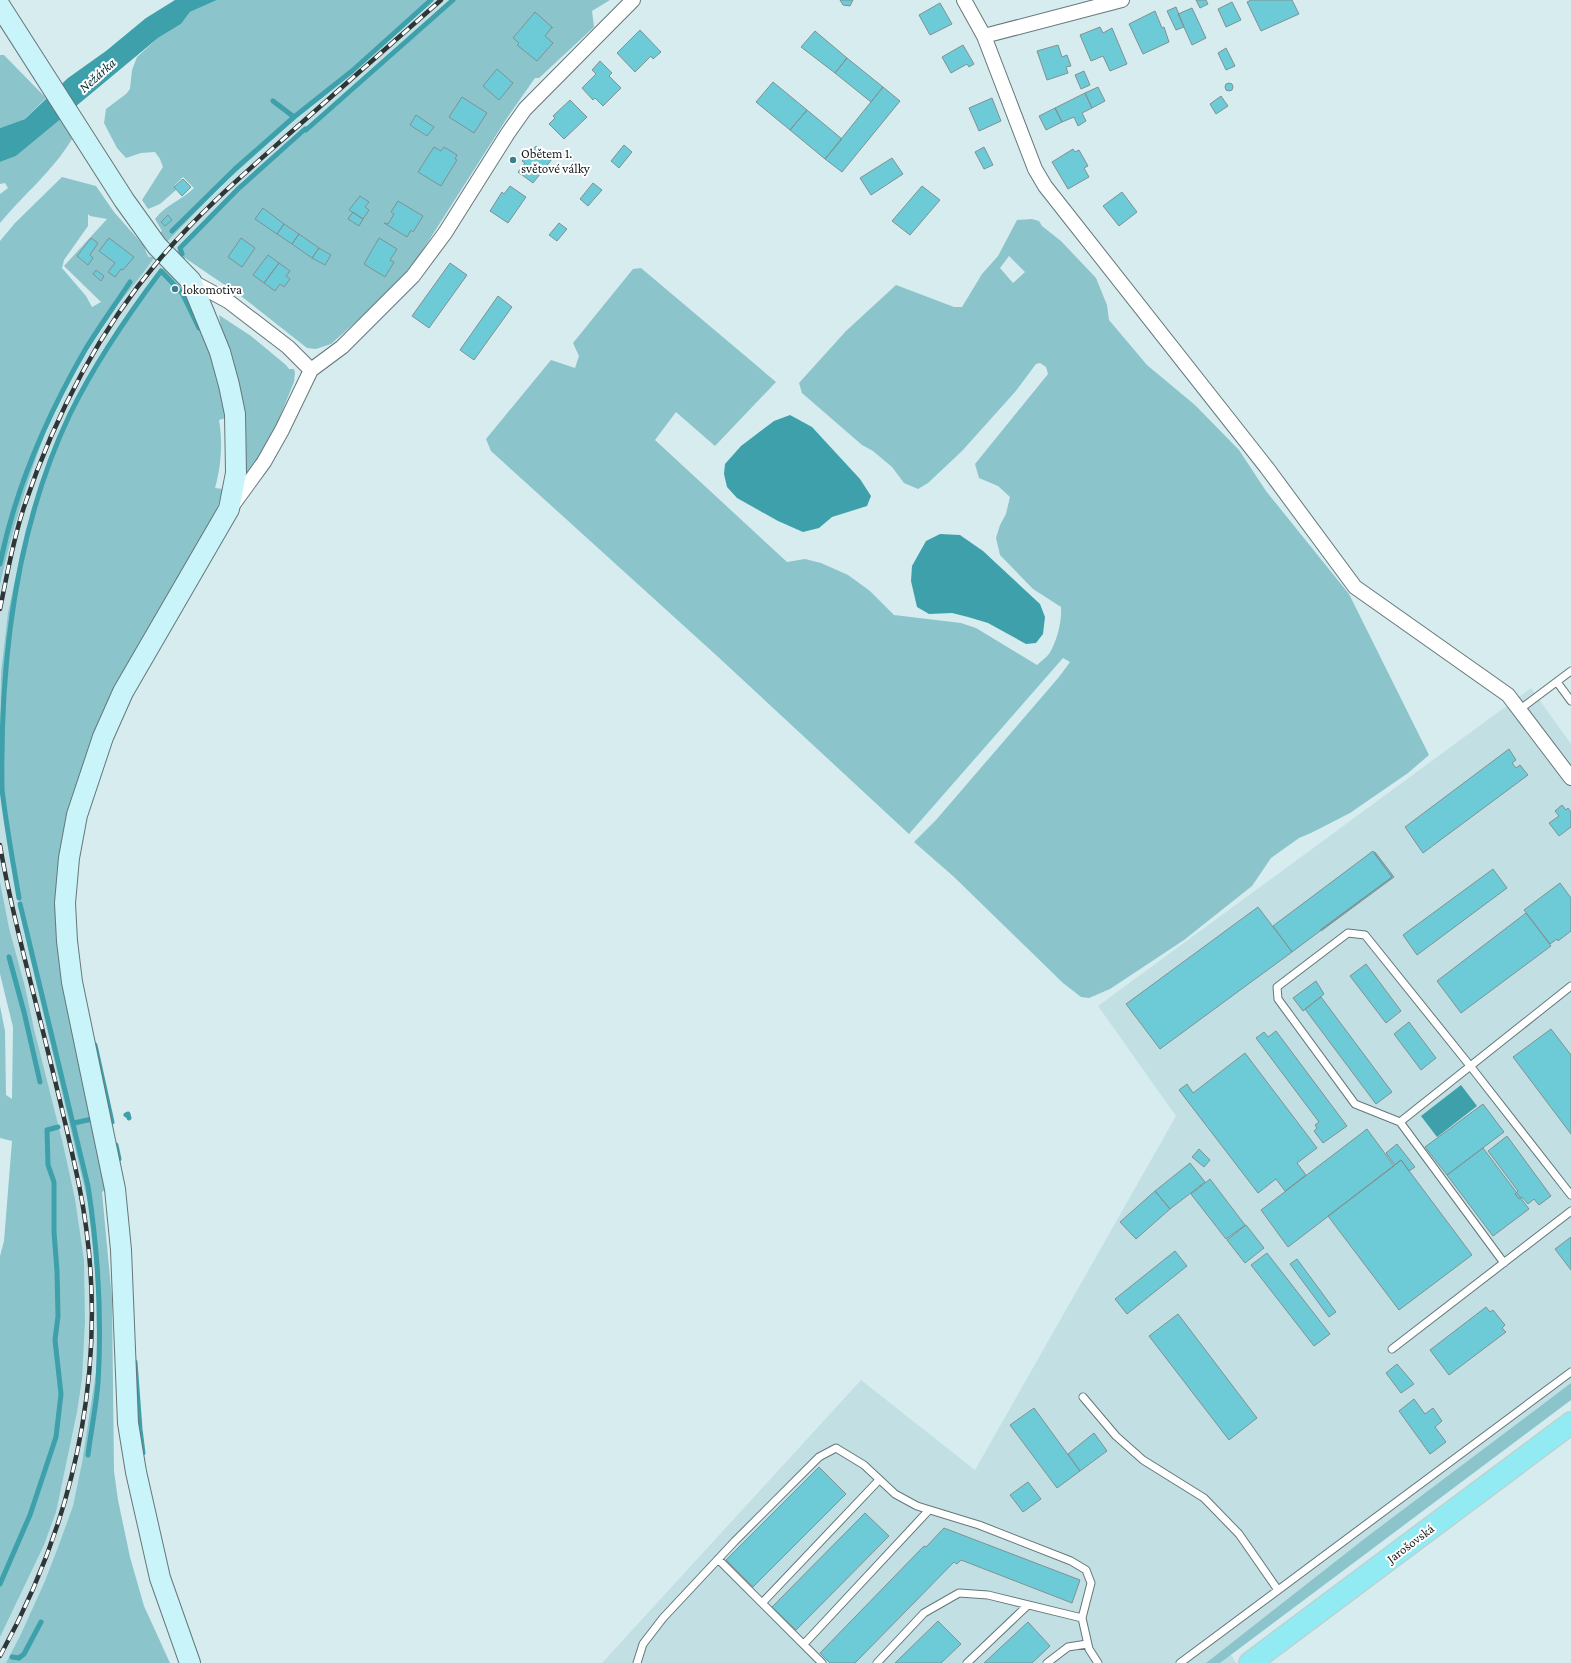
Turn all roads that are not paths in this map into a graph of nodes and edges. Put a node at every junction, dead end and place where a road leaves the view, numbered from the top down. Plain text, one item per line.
1 (633, 0) edge
2 (964, 0) edge
3 (1122, 0) edge
4 (0, 6) edge
5 (984, 36) junction
6 (191, 281) junction
7 (311, 370) junction
8 (229, 509) junction
9 (1571, 671) edge
10 (1557, 682) junction
11 (1571, 701) edge
12 (1519, 710) junction
13 (1571, 778) edge
14 (1571, 986) edge
15 (1471, 1067) junction
16 (1400, 1122) junction
17 (1571, 1195) edge
18 (1571, 1212) edge
19 (1504, 1263) junction
20 (1392, 1349) dead end
21 (1571, 1372) edge
22 (1083, 1397) dead end
23 (1571, 1423) edge
24 (880, 1480) junction
25 (930, 1510) junction
26 (718, 1559) junction
27 (1278, 1590) junction
28 (762, 1602) junction
29 (1028, 1605) junction
30 (1082, 1618) junction
31 (804, 1644) junction
32 (1087, 1644) junction
33 (190, 1663) edge
34 (637, 1663) edge
35 (822, 1663) edge
36 (876, 1663) edge
37 (966, 1663) edge
38 (1047, 1663) edge
39 (1098, 1663) edge
40 (1180, 1663) edge
41 (1250, 1663) edge

1 - 7 street
2 - 5 street
3 - 5 street
4 - 6 street
5 - 12 street
6 - 7 street
6 - 8 street
7 - 8 street
8 - 33 street
9 - 10 lane
10 - 11 lane
10 - 12 lane
12 - 13 street
14 - 15 lane
15 - 16 lane
15 - 16 lane
15 - 17 lane
16 - 19 lane
18 - 19 lane
19 - 20 lane
21 - 27 lane
22 - 27 lane
23 - 41 main road, Jarošovská
24 - 25 lane
24 - 26 lane
24 - 28 lane
25 - 30 lane
25 - 31 lane
26 - 28 lane
26 - 34 lane
27 - 40 lane
28 - 31 lane
29 - 30 lane
29 - 36 lane
29 - 37 lane
30 - 32 lane
31 - 35 lane
32 - 38 lane
32 - 39 lane

